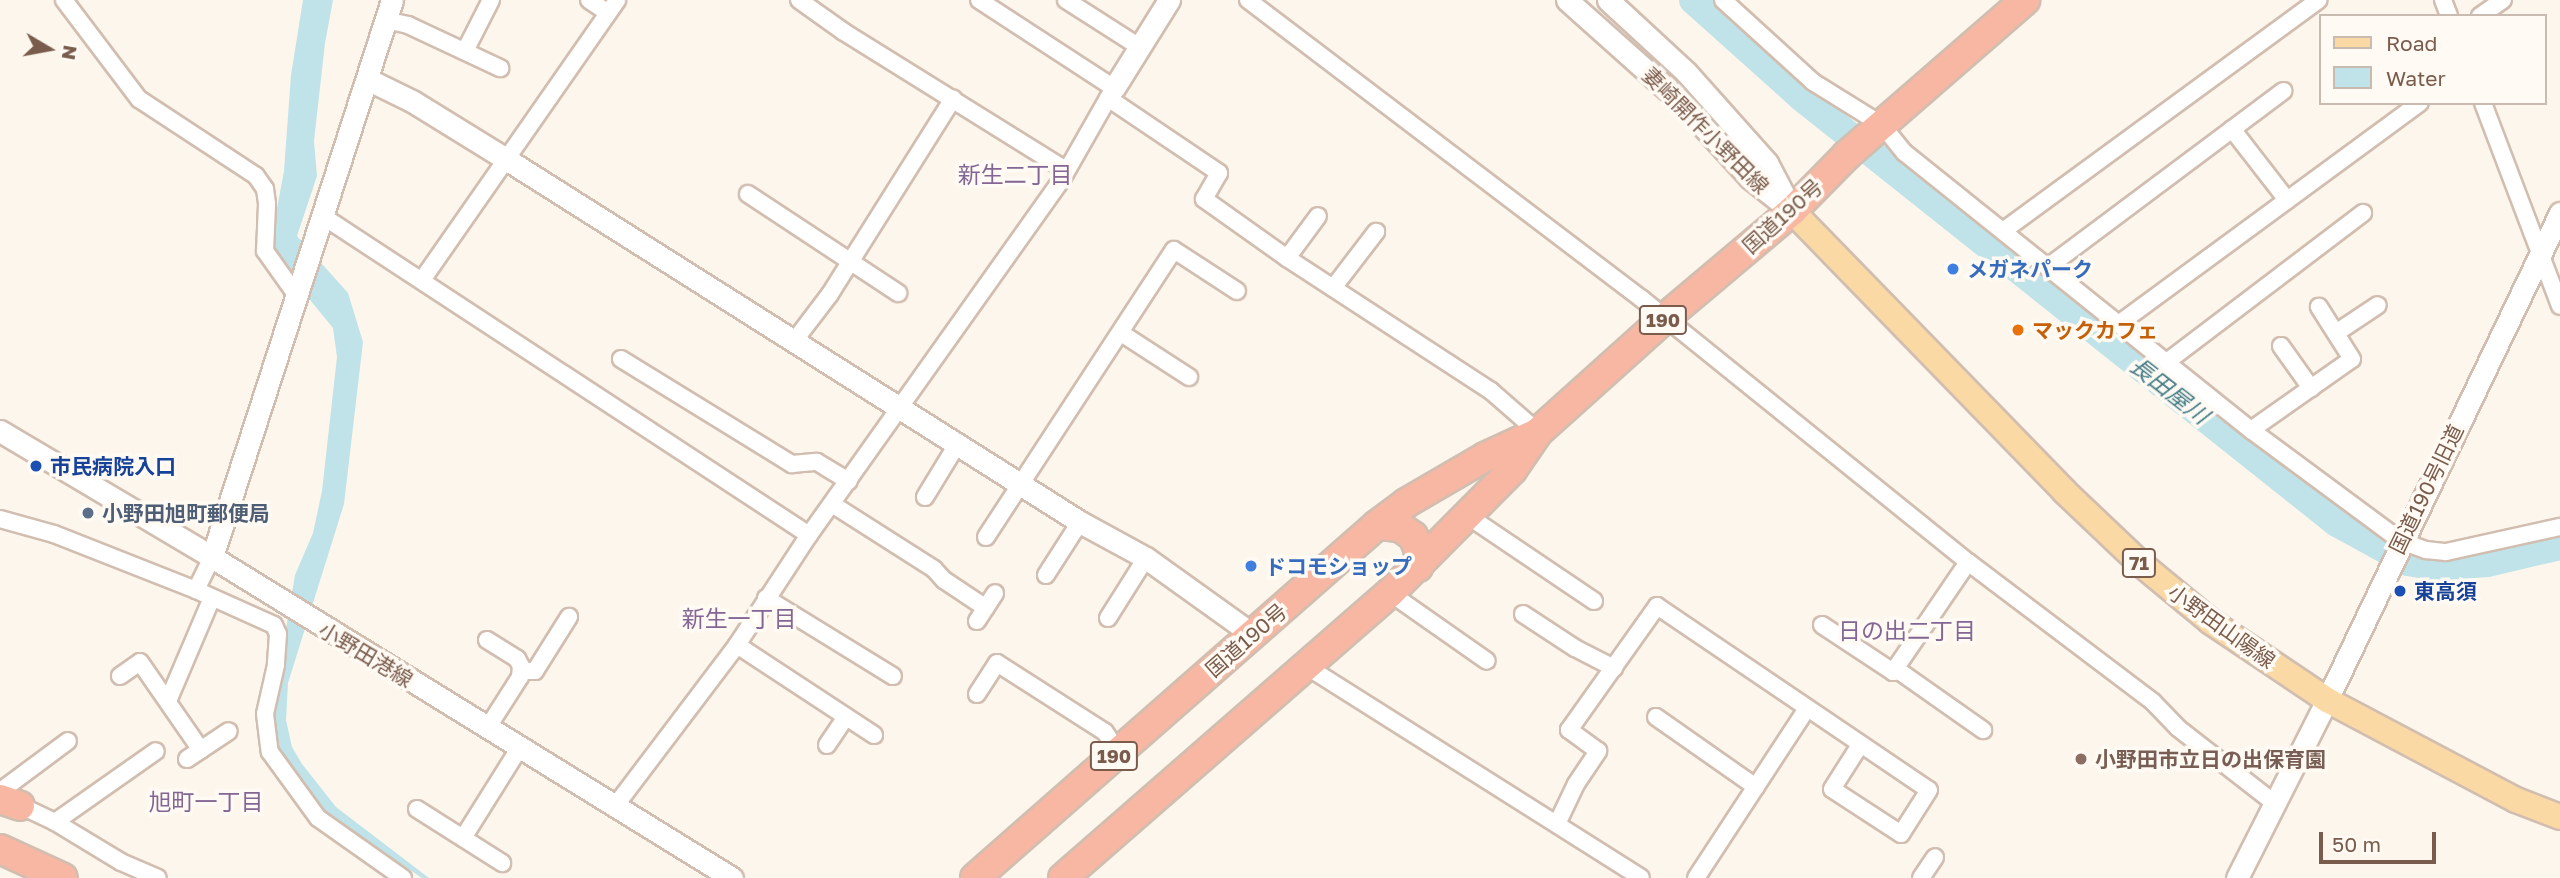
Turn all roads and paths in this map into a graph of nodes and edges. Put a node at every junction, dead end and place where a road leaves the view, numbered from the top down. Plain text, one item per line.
1 (64, 0) edge
2 (491, 0) edge
3 (589, 0) edge
4 (799, 0) edge
5 (979, 0) edge
6 (1066, 0) edge
7 (1169, 0) edge
8 (1248, 0) edge
9 (1567, 0) edge
10 (1608, 0) edge
11 (1723, 0) edge
12 (2025, 0) edge
13 (2319, 0) edge
14 (2503, 0) edge
15 (613, 6) edge
16 (388, 10) edge
17 (2483, 14) edge
18 (1141, 48) junction
19 (466, 50) junction
20 (500, 68) dead end
21 (367, 79) junction
22 (2283, 91) dead end
23 (1111, 93) junction
24 (953, 99) junction
25 (2417, 105) edge
26 (2484, 105) edge
27 (2232, 129) junction
28 (1877, 130) junction
29 (506, 159) junction
30 (1065, 169) junction
31 (748, 194) dead end
32 (2287, 200) junction
33 (1792, 211) junction
34 (2363, 213) dead end
35 (2560, 213) edge
36 (1318, 216) dead end
37 (324, 217) junction
38 (2003, 231) junction
39 (1376, 232) dead end
40 (2540, 253) junction
41 (1287, 258) junction
42 (851, 261) junction
43 (2048, 267) junction
44 (422, 280) junction
45 (1333, 288) junction
46 (1237, 291) dead end
47 (299, 292) junction
48 (898, 293) dead end
49 (2378, 305) dead end
50 (2560, 306) edge
51 (2319, 307) dead end
52 (1665, 318) junction
53 (2120, 323) junction
54 (1121, 333) junction
55 (2336, 333) junction
56 (795, 340) junction
57 (2281, 346) dead end
58 (621, 359) dead end
59 (2168, 361) junction
60 (1189, 377) dead end
61 (2311, 388) junction
62 (902, 408) junction
63 (0, 430) edge
64 (2251, 430) junction
65 (1538, 432) junction
66 (958, 443) junction
67 (849, 481) junction
68 (1022, 483) junction
69 (925, 497) dead end
70 (832, 504) junction
71 (1468, 516) junction
72 (0, 519) edge
73 (1080, 522) junction
74 (1377, 525) junction
75 (2560, 527) edge
76 (809, 536) junction
77 (986, 537) dead end
78 (2400, 543) junction
79 (212, 557) junction
80 (1146, 558) junction
81 (1968, 562) junction
82 (1418, 567) junction
83 (1046, 575) dead end
84 (196, 590) junction
85 (995, 593) dead end
86 (1390, 593) junction
87 (212, 598) junction
88 (766, 598) junction
89 (1594, 601) dead end
90 (1523, 614) dead end
91 (569, 617) dead end
92 (1108, 618) dead end
93 (1822, 625) dead end
94 (1252, 634) junction
95 (487, 640) dead end
96 (737, 645) junction
97 (1487, 661) dead end
98 (1306, 666) junction
99 (1614, 668) junction
100 (521, 671) junction
101 (1893, 672) junction
102 (120, 676) dead end
103 (893, 676) dead end
104 (977, 694) dead end
105 (2327, 700) junction
106 (168, 701) junction
107 (1806, 710) junction
108 (846, 717) junction
109 (1656, 717) dead end
110 (488, 727) junction
111 (1983, 730) dead end
112 (229, 731) dead end
113 (874, 735) dead end
114 (68, 741) dead end
115 (828, 745) dead end
116 (1860, 745) junction
117 (520, 747) junction
118 (156, 751) dead end
119 (1118, 752) junction
120 (1756, 787) junction
121 (5, 796) edge
122 (2273, 802) junction
123 (616, 805) junction
124 (417, 809) dead end
125 (2560, 817) edge
126 (55, 822) junction
127 (1557, 824) junction
128 (463, 838) junction
129 (0, 849) edge
130 (1936, 858) dead end
131 (502, 863) dead end
132 (63, 878) edge
133 (158, 878) edge
134 (403, 878) edge
135 (732, 878) edge
136 (975, 878) edge
137 (1063, 878) edge
138 (1641, 878) edge
139 (1696, 878) edge
140 (1921, 878) edge
141 (2237, 878) edge

1 - 47 street
2 - 19 street
3 - 15 street
4 - 24 street
5 - 23 street
6 - 18 street
7 - 18 street
8 - 52 street
9 - 33 street, 妻崎開作小野田線
10 - 33 street, 妻崎開作小野田線
11 - 28 street
12 - 28 highway, 国道190号 / 190
13 - 38 street
14 - 17 street
15 - 29 street
16 - 19 street
16 - 21 street
18 - 23 street
19 - 20 street
21 - 29 street
21 - 37 street
22 - 27 street
23 - 30 street
23 - 41 street
24 - 30 street
24 - 42 street
25 - 32 street
26 - 40 street
27 - 32 street
27 - 43 street
28 - 33 highway, 国道190号 / 190
28 - 38 street
29 - 44 street
29 - 56 street
30 - 62 street
31 - 42 street
32 - 53 street
33 - 52 highway, 国道190号 / 190
33 - 105 main road, 小野田山陽線 / 71
34 - 59 street
35 - 40 street, 国道190号旧道
36 - 41 street
37 - 44 street
37 - 47 street
38 - 43 street
39 - 45 street
40 - 50 street
40 - 78 street, 国道190号旧道
41 - 45 street
42 - 48 street
42 - 56 street
43 - 53 street
44 - 76 street
45 - 65 street
46 - 54 street
47 - 79 street
49 - 55 street
51 - 55 street
52 - 65 highway, 国道190号 / 190
52 - 81 street
53 - 59 street
54 - 60 street
54 - 68 street
55 - 61 street
56 - 62 street
57 - 61 street
58 - 67 street
59 - 64 street
61 - 64 street
62 - 66 street
62 - 67 street
63 - 79 street, 小野田港線
64 - 78 street
65 - 71 highway, 国道190号 / 190
65 - 74 highway, 国道190号 / 190
66 - 68 street
66 - 69 street
67 - 70 street
68 - 73 street
68 - 77 street
70 - 76 street
70 - 85 street
71 - 82 highway, 国道190号 / 190
71 - 89 street
72 - 84 street
73 - 80 street
73 - 83 street
74 - 82 highway
74 - 94 highway, 国道190号 / 190
75 - 78 street
76 - 88 street
78 - 105 street, 国道190号旧道
79 - 84 street
79 - 110 street, 小野田港線
80 - 92 street
80 - 94 street
81 - 101 street
81 - 122 street
82 - 86 highway, 国道190号 / 190
84 - 87 street
86 - 97 street
86 - 98 highway, 国道190号 / 190
87 - 106 street
87 - 134 street
88 - 96 street
88 - 103 street
90 - 99 street
91 - 100 street
93 - 101 street
94 - 119 highway, 国道190号 / 190
95 - 100 street
96 - 108 street
96 - 123 street
98 - 127 street
98 - 137 highway, 国道190号 / 190
99 - 107 street
99 - 127 street
100 - 110 street
101 - 111 street
102 - 106 street
104 - 119 street
105 - 122 street, 国道190号旧道
105 - 125 main road, 小野田山陽線 / 71
106 - 112 street
107 - 116 street
107 - 120 street
108 - 113 street
108 - 115 street
109 - 120 street
110 - 117 street, 小野田港線
114 - 121 street
116 - 116 street
117 - 123 street, 小野田港線
117 - 128 street
118 - 126 street
119 - 136 highway, 国道190号 / 190
120 - 139 street
121 - 126 street
122 - 141 street, 国道190号旧道
123 - 135 street, 小野田港線
124 - 128 street
126 - 133 street
127 - 138 street
128 - 131 street
129 - 132 highway
130 - 140 street

